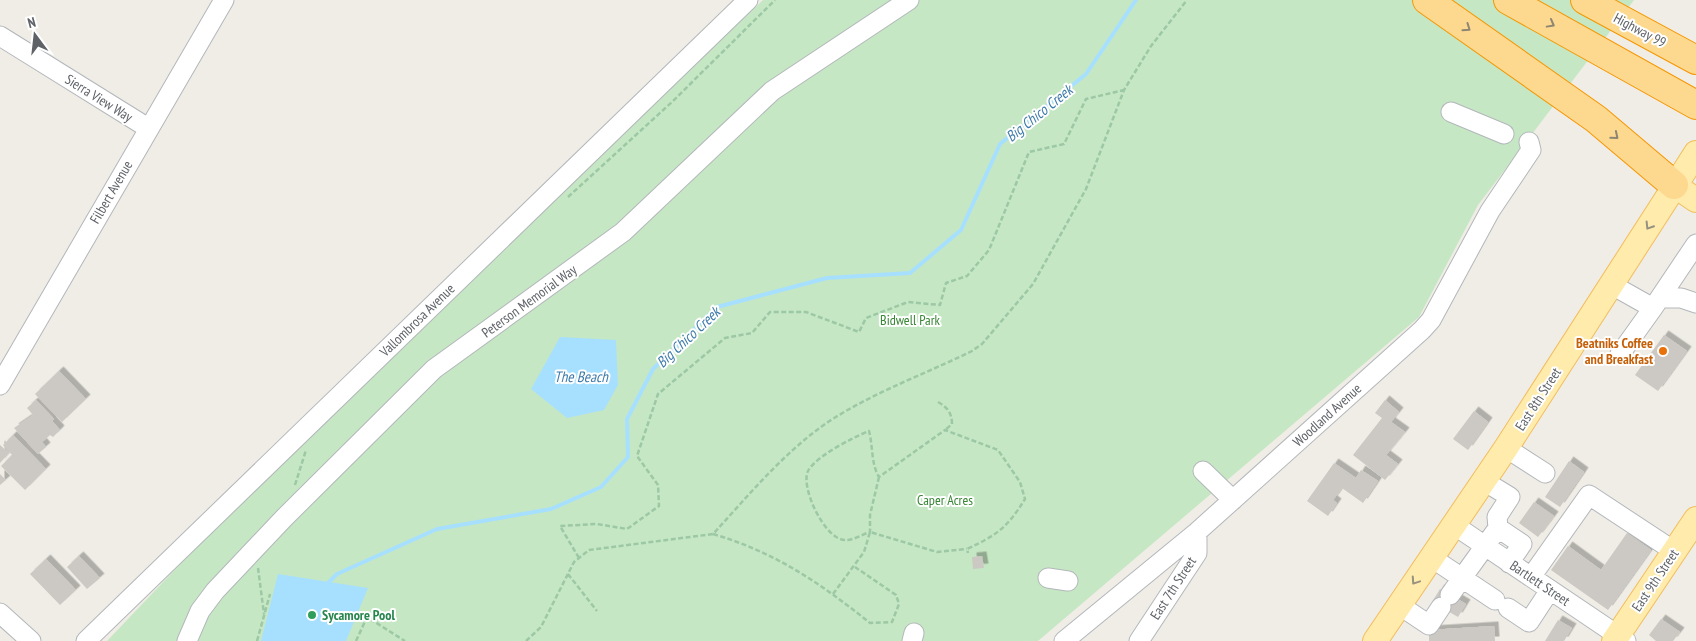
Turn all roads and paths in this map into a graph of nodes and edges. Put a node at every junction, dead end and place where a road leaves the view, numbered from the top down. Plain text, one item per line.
1 (224, 0) edge
2 (748, 0) edge
3 (775, 0) edge
4 (909, 0) edge
5 (1187, 0) edge
6 (1427, 0) edge
7 (1508, 0) edge
8 (1585, 0) edge
9 (0, 36) edge
10 (1696, 60) edge
11 (1124, 90) junction
12 (1692, 103) edge
13 (1451, 112) dead end
14 (148, 128) junction
15 (1504, 134) dead end
16 (1528, 142) dead end
17 (1696, 153) edge
18 (1674, 185) junction
19 (1696, 200) edge
20 (563, 202) dead end
21 (1696, 244) edge
22 (1612, 285) junction
23 (1657, 303) junction
24 (1696, 303) edge
25 (1620, 354) dead end
26 (0, 385) edge
27 (938, 402) dead end
28 (945, 430) junction
29 (307, 448) dead end
30 (1506, 448) junction
31 (1203, 471) dead end
32 (1545, 473) dead end
33 (879, 477) junction
34 (1484, 481) junction
35 (292, 491) dead end
36 (1233, 500) junction
37 (1696, 519) edge
38 (1454, 525) junction
39 (1498, 528) junction
40 (870, 532) junction
41 (1197, 532) junction
42 (713, 534) junction
43 (1485, 546) junction
44 (256, 548) junction
45 (967, 549) junction
46 (1674, 551) junction
47 (968, 554) dead end
48 (579, 558) junction
49 (1432, 558) junction
50 (1509, 563) junction
51 (855, 567) junction
52 (568, 574) junction
53 (1531, 577) junction
54 (1048, 578) dead end
55 (1462, 578) junction
56 (1068, 581) dead end
57 (1550, 590) junction
58 (270, 594) dead end
59 (833, 594) junction
60 (1399, 605) junction
61 (597, 611) dead end
62 (0, 613) edge
63 (264, 614) junction
64 (1619, 639) edge
65 (31, 641) edge
66 (86, 641) edge
67 (187, 641) edge
68 (257, 641) edge
69 (356, 641) edge
70 (404, 641) edge
71 (526, 641) edge
72 (1064, 641) edge
73 (1139, 641) edge
74 (1375, 641) edge

1 - 14 street, Filbert Avenue
2 - 66 street, Vallombrosa Avenue
3 - 20 path
4 - 44 street, Peterson Memorial Way
5 - 11 path
6 -> 18 highway
7 -> 12 highway
8 - 10 highway, Highway 99
9 - 14 street, Sierra View Way
11 - 42 path
11 - 48 path
13 - 15 street
14 - 26 street, Filbert Avenue
16 - 36 street, Woodland Avenue
17 - 18 main road, East 8th Street
18 - 19 main road
18 -> 22 main road, East 8th Street
21 - 23 street
22 - 23 street
22 - 30 main road, East 8th Street
23 - 24 street
23 - 25 street
27 - 28 path
28 - 33 path
28 - 45 path
29 - 35 path
30 - 32 street
30 - 34 main road, East 8th Street
31 - 36 street
33 - 40 path
33 - 40 path
34 - 38 main road, East 8th Street
34 - 39 street
36 - 41 street, Woodland Avenue
37 - 46 main road, East 9th Street
38 - 43 street, Bartlett Street
38 - 49 main road, East 8th Street
39 - 43 street
39 - 50 street
40 - 45 path
40 - 51 path
41 - 72 street, Woodland Avenue
41 - 73 street, East 7th Street
42 - 48 path
42 - 59 path
43 - 50 street, Bartlett Street
43 - 55 street
44 - 63 path
44 - 67 street, Peterson Memorial Way
45 - 47 path
46 - 53 street
46 - 64 main road, East 9th Street
48 - 52 path
49 - 55 street
49 -> 60 main road, East 8th Street
50 - 53 street, Bartlett Street
51 - 59 path
51 - 59 path
52 - 61 path
52 - 71 path
53 - 57 street, Bartlett Street
54 - 56 street
55 - 57 street
55 - 60 street
57 - 64 street, Bartlett Street
58 - 63 path
60 - 74 main road, East 8th Street
62 - 65 street
63 - 68 path
69 - 70 path

